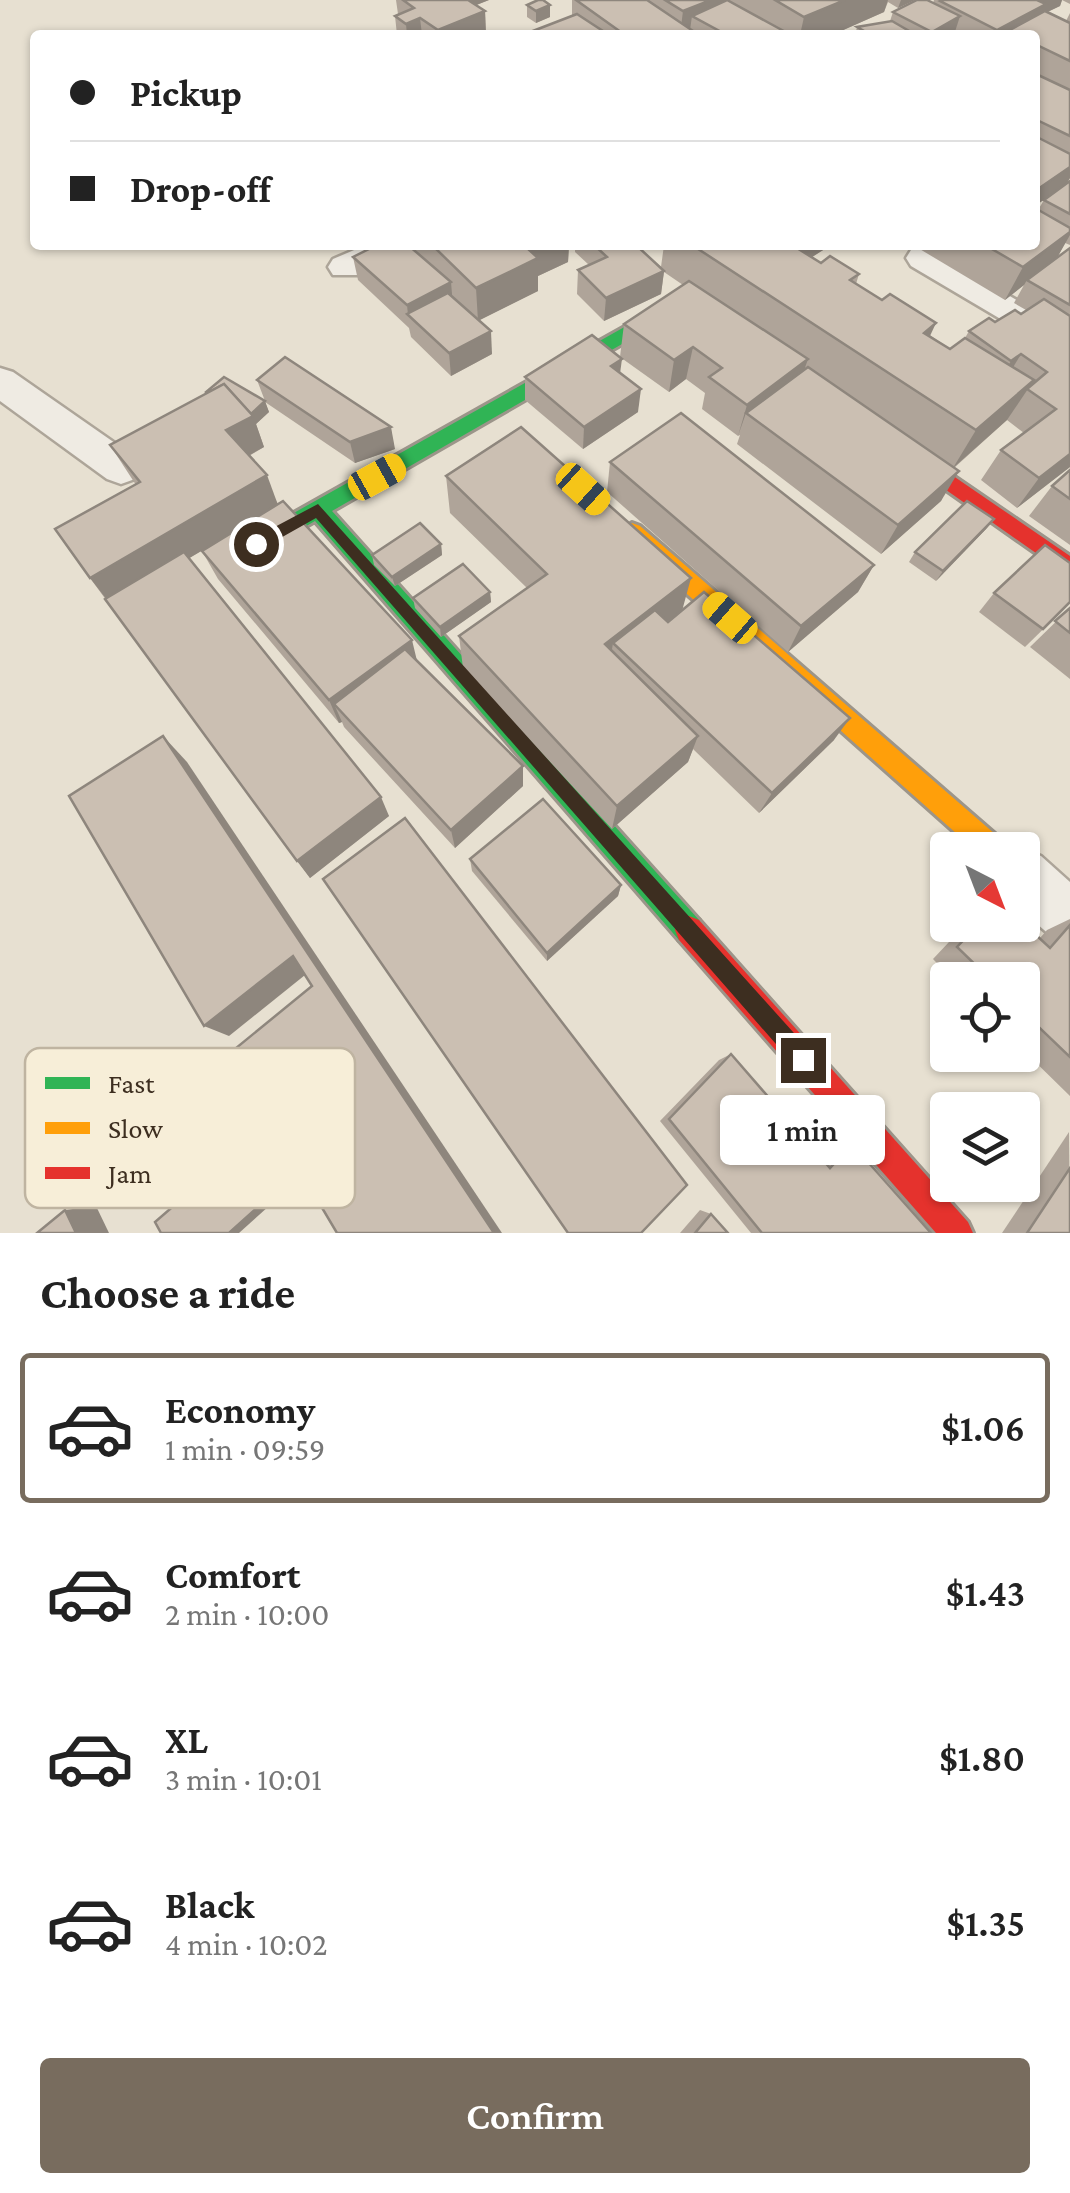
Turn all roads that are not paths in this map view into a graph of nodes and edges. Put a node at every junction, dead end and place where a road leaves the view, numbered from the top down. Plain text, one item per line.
1 (385, 250) edge
2 (923, 258) dead end
3 (345, 268) dead end
4 (713, 318) edge
5 (1070, 348) edge
6 (0, 382) edge
7 (876, 431) edge
8 (121, 468) edge
9 (318, 510) junction
10 (612, 515) edge
11 (224, 562) edge
12 (1070, 568) edge
13 (973, 832) edge
14 (1040, 890) edge
15 (1070, 916) edge
16 (956, 1233) edge

1 - 3 street
2 - 5 street
4 - 9 street
6 - 8 street
7 - 12 street
9 - 11 street
9 - 16 street
10 - 13 street
14 - 15 street

